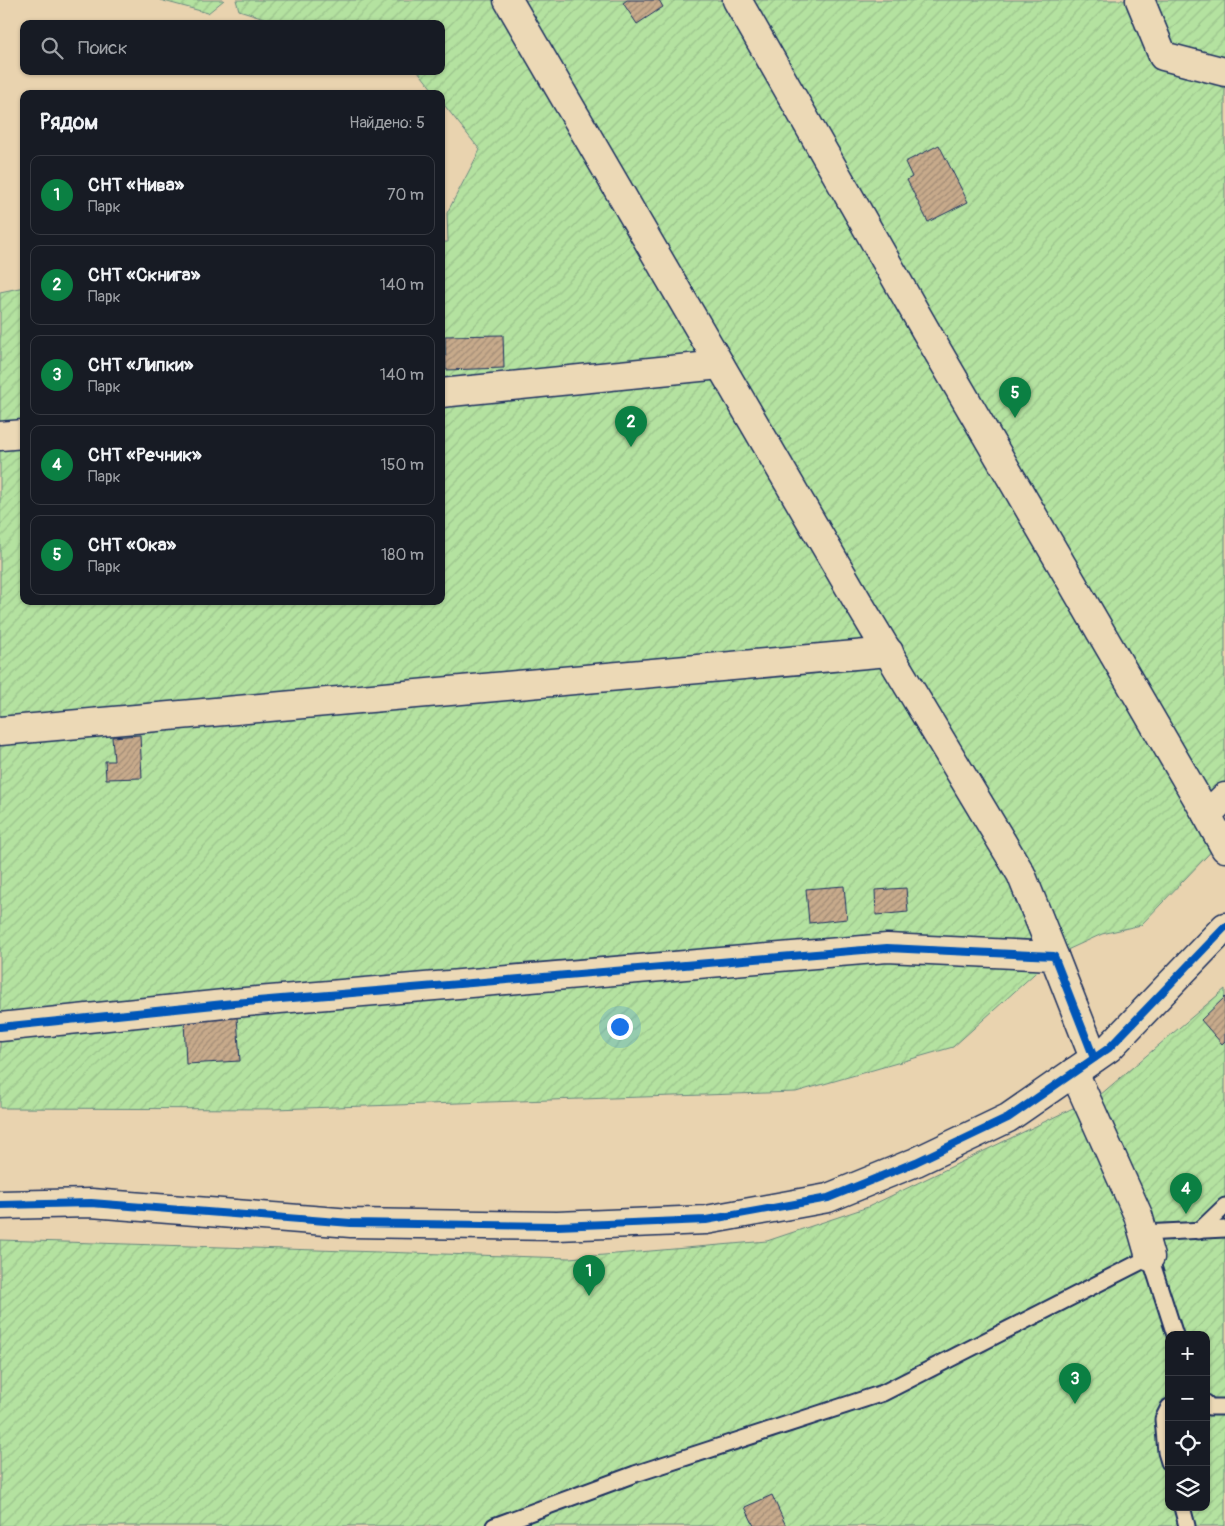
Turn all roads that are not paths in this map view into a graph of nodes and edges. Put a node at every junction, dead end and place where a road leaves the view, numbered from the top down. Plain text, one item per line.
1 (508, 0) edge
2 (737, 0) edge
3 (1140, 0) edge
4 (1225, 72) edge
5 (720, 365) junction
6 (445, 393) edge
7 (20, 434) edge
8 (0, 436) edge
9 (889, 652) junction
10 (0, 731) edge
11 (1216, 806) edge
12 (1225, 848) edge
13 (1225, 926) edge
14 (1054, 956) junction
15 (0, 1027) edge
16 (1084, 1065) junction
17 (0, 1205) edge
18 (1225, 1206) edge
19 (1225, 1229) edge
20 (1199, 1230) junction
21 (1146, 1245) junction
22 (1174, 1331) edge
23 (1210, 1407) edge
24 (1225, 1407) edge
25 (1165, 1415) edge
26 (1165, 1441) edge
27 (1183, 1511) edge
28 (494, 1526) edge
29 (1187, 1526) edge

1 - 5 street
2 - 11 street
3 - 4 street
5 - 6 street
5 - 9 street
7 - 8 street
9 - 10 street
9 - 14 street
11 - 12 street
13 - 16 street
14 - 15 street
14 - 16 street
16 - 17 street
16 - 21 street
18 - 20 lane
19 - 20 lane
20 - 21 lane
21 - 22 lane
21 - 28 lane
23 - 24 lane
25 - 26 lane
27 - 29 lane

